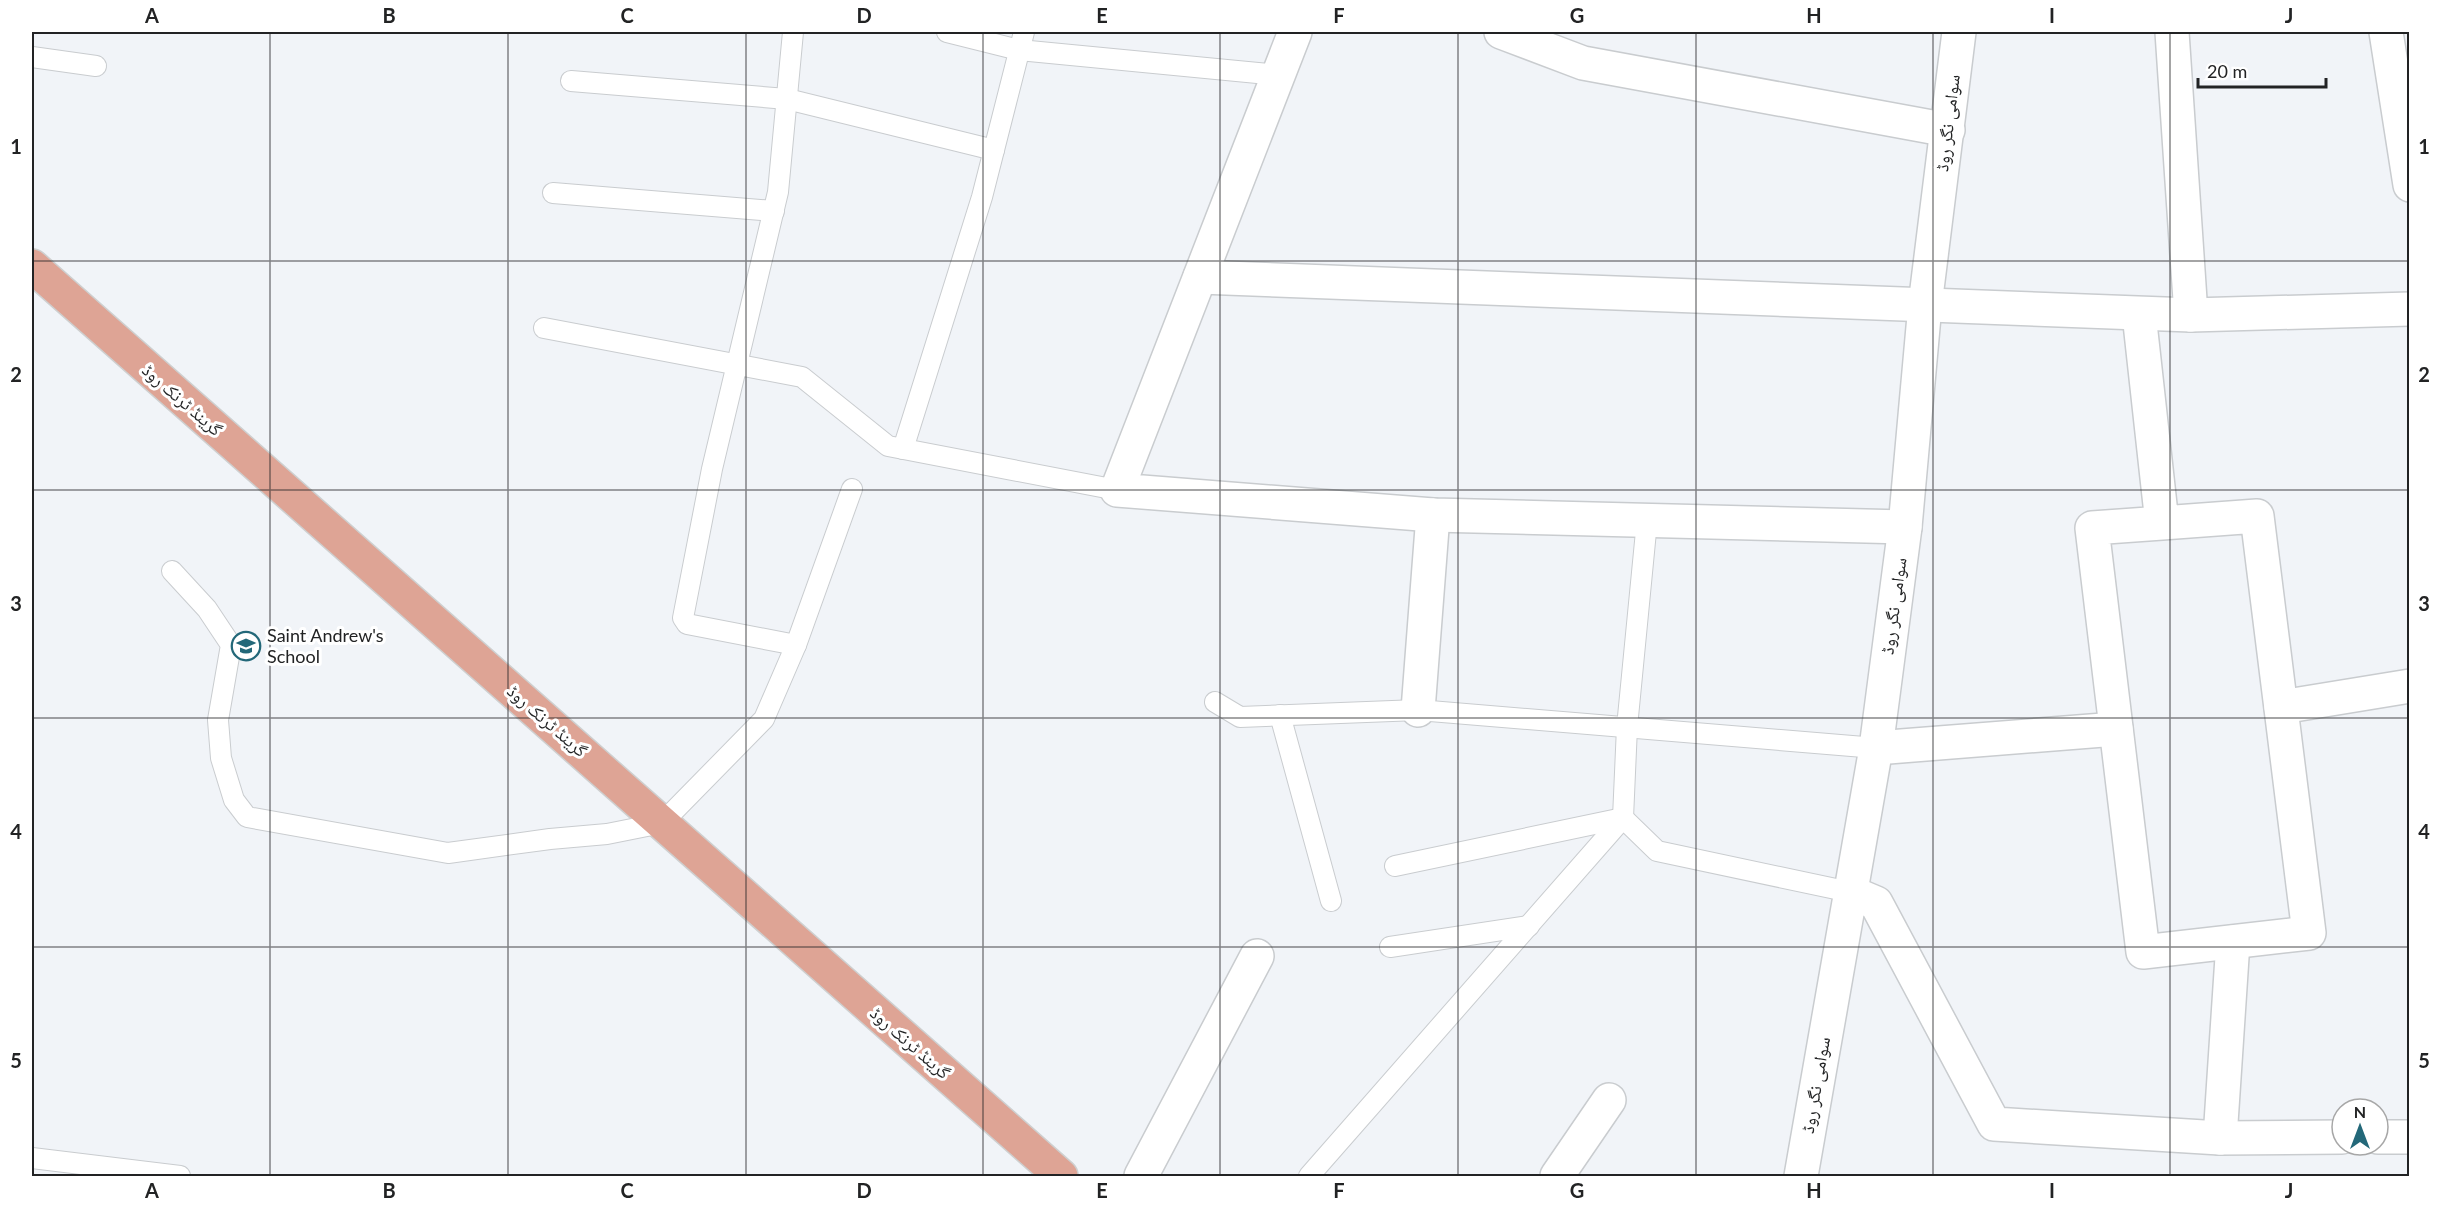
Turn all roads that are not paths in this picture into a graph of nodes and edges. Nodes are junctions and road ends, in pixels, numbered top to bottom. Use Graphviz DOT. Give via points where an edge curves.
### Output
graph roads {
  1 [pos="794,32"];
  2 [pos="947,32"];
  3 [pos="1295,32"];
  4 [pos="1501,32"];
  5 [pos="1959,32"];
  6 [pos="2172,32"];
  7 [pos="2386,32"];
  8 [pos="1021,41"];
  9 [pos="32,57"];
  10 [pos="96,66"];
  11 [pos="1278,75"];
  12 [pos="571,81"];
  13 [pos="787,99"];
  14 [pos="1948,130"];
  15 [pos="994,150"];
  16 [pos="2409,185"];
  17 [pos="553,193"];
  18 [pos="774,211"];
  19 [pos="32,266"];
  20 [pos="1200,277"];
  21 [pos="1924,305"];
  22 [pos="2409,309"];
  23 [pos="2139,314"];
  24 [pos="2191,315"];
  25 [pos="544,328"];
  26 [pos="736,365"];
  27 [pos="903,449"];
  28 [pos="852,489"];
  29 [pos="1117,490"];
  30 [pos="1433,515"];
  31 [pos="1647,521"];
  32 [pos="2162,523"];
  33 [pos="1905,527"];
  34 [pos="172,571"];
  35 [pos="796,645"];
  36 [pos="2409,686"];
  37 [pos="1215,702"];
  38 [pos="2281,707"];
  39 [pos="1418,710"];
  40 [pos="1280,715"];
  41 [pos="1627,727"];
  42 [pos="2116,729"];
  43 [pos="1876,748"];
  44 [pos="1623,818"];
  45 [pos="662,823"];
  46 [pos="1395,866"];
  47 [pos="1850,892"];
  48 [pos="1331,901"];
  49 [pos="1529,926"];
  50 [pos="2233,942"];
  51 [pos="1390,947"];
  52 [pos="1257,956"];
  53 [pos="1609,1100"];
  54 [pos="2330,1137"];
  55 [pos="2390,1137"];
  56 [pos="2409,1137"];
  57 [pos="2220,1138"];
  58 [pos="32,1158"];
  59 [pos="180,1176"];
  60 [pos="1061,1176"];
  61 [pos="1141,1176"];
  62 [pos="1309,1176"];
  63 [pos="1557,1176"];
  64 [pos="1801,1176"];
  1 -- 13 [label="lane"];
  2 -- 8 [label="lane"];
  3 -- 11 [label="street"];
  4 -- 14 [label="street" via="1583,63"];
  5 -- 14 [label="street, سوامی نگر روڈ"];
  6 -- 24 [label="street"];
  7 -- 16 [label="street"];
  8 -- 11 [label="lane"];
  8 -- 15 [label="lane"];
  9 -- 10 [label="lane"];
  11 -- 20 [label="street"];
  12 -- 13 [label="lane"];
  13 -- 15 [label="lane"];
  13 -- 18 [label="lane"];
  14 -- 21 [label="street, سوامی نگر روڈ"];
  15 -- 27 [label="lane"];
  17 -- 18 [label="lane"];
  18 -- 26 [label="lane"];
  19 -- 45 [label="main road, گرینڈ ٹرنک روڈ"];
  20 -- 21 [label="street"];
  20 -- 29 [label="street"];
  21 -- 23 [label="street"];
  21 -- 33 [label="street, سوامی نگر روڈ"];
  22 -- 24 [label="street"];
  23 -- 24 [label="street"];
  23 -- 32 [label="street"];
  25 -- 26 [label="lane"];
  26 -- 27 [label="lane" via="802,377 888,446"];
  26 -- 35 [label="lane" via="683,618 687,624"];
  27 -- 29 [label="lane"];
  28 -- 35 [label="lane"];
  29 -- 30 [label="street"];
  30 -- 31 [label="street"];
  30 -- 39 [label="street"];
  31 -- 33 [label="street"];
  31 -- 41 [label="lane"];
  32 -- 38 [label="street" via="2257,516"];
  32 -- 42 [label="street" via="2092,528"];
  33 -- 43 [label="street, سوامی نگر روڈ"];
  34 -- 45 [label="lane" via="207,609 231,645 218,720 221,758 234,800 247,817 448,853 607,834"];
  35 -- 45 [label="lane" via="764,719"];
  36 -- 38 [label="street"];
  37 -- 40 [label="lane" via="1240,717"];
  38 -- 50 [label="street" via="2309,933"];
  39 -- 40 [label="lane"];
  39 -- 41 [label="lane"];
  40 -- 48 [label="lane"];
  41 -- 43 [label="lane"];
  41 -- 44 [label="lane"];
  42 -- 43 [label="street"];
  42 -- 50 [label="street" via="2143,952"];
  43 -- 47 [label="street, سوامی نگر روڈ"];
  44 -- 46 [label="lane"];
  44 -- 47 [label="lane" via="1657,851"];
  44 -- 49 [label="lane"];
  45 -- 60 [label="main road, گرینڈ ٹرنک روڈ"];
  47 -- 57 [label="street" via="1876,903 1994,1124"];
  47 -- 64 [label="street, سوامی نگر روڈ"];
  49 -- 51 [label="lane"];
  49 -- 62 [label="lane"];
  50 -- 57 [label="street"];
  52 -- 61 [label="street"];
  53 -- 63 [label="street"];
  54 -- 57 [label="street"];
  55 -- 56 [label="street"];
  58 -- 59 [label="lane"];
}
